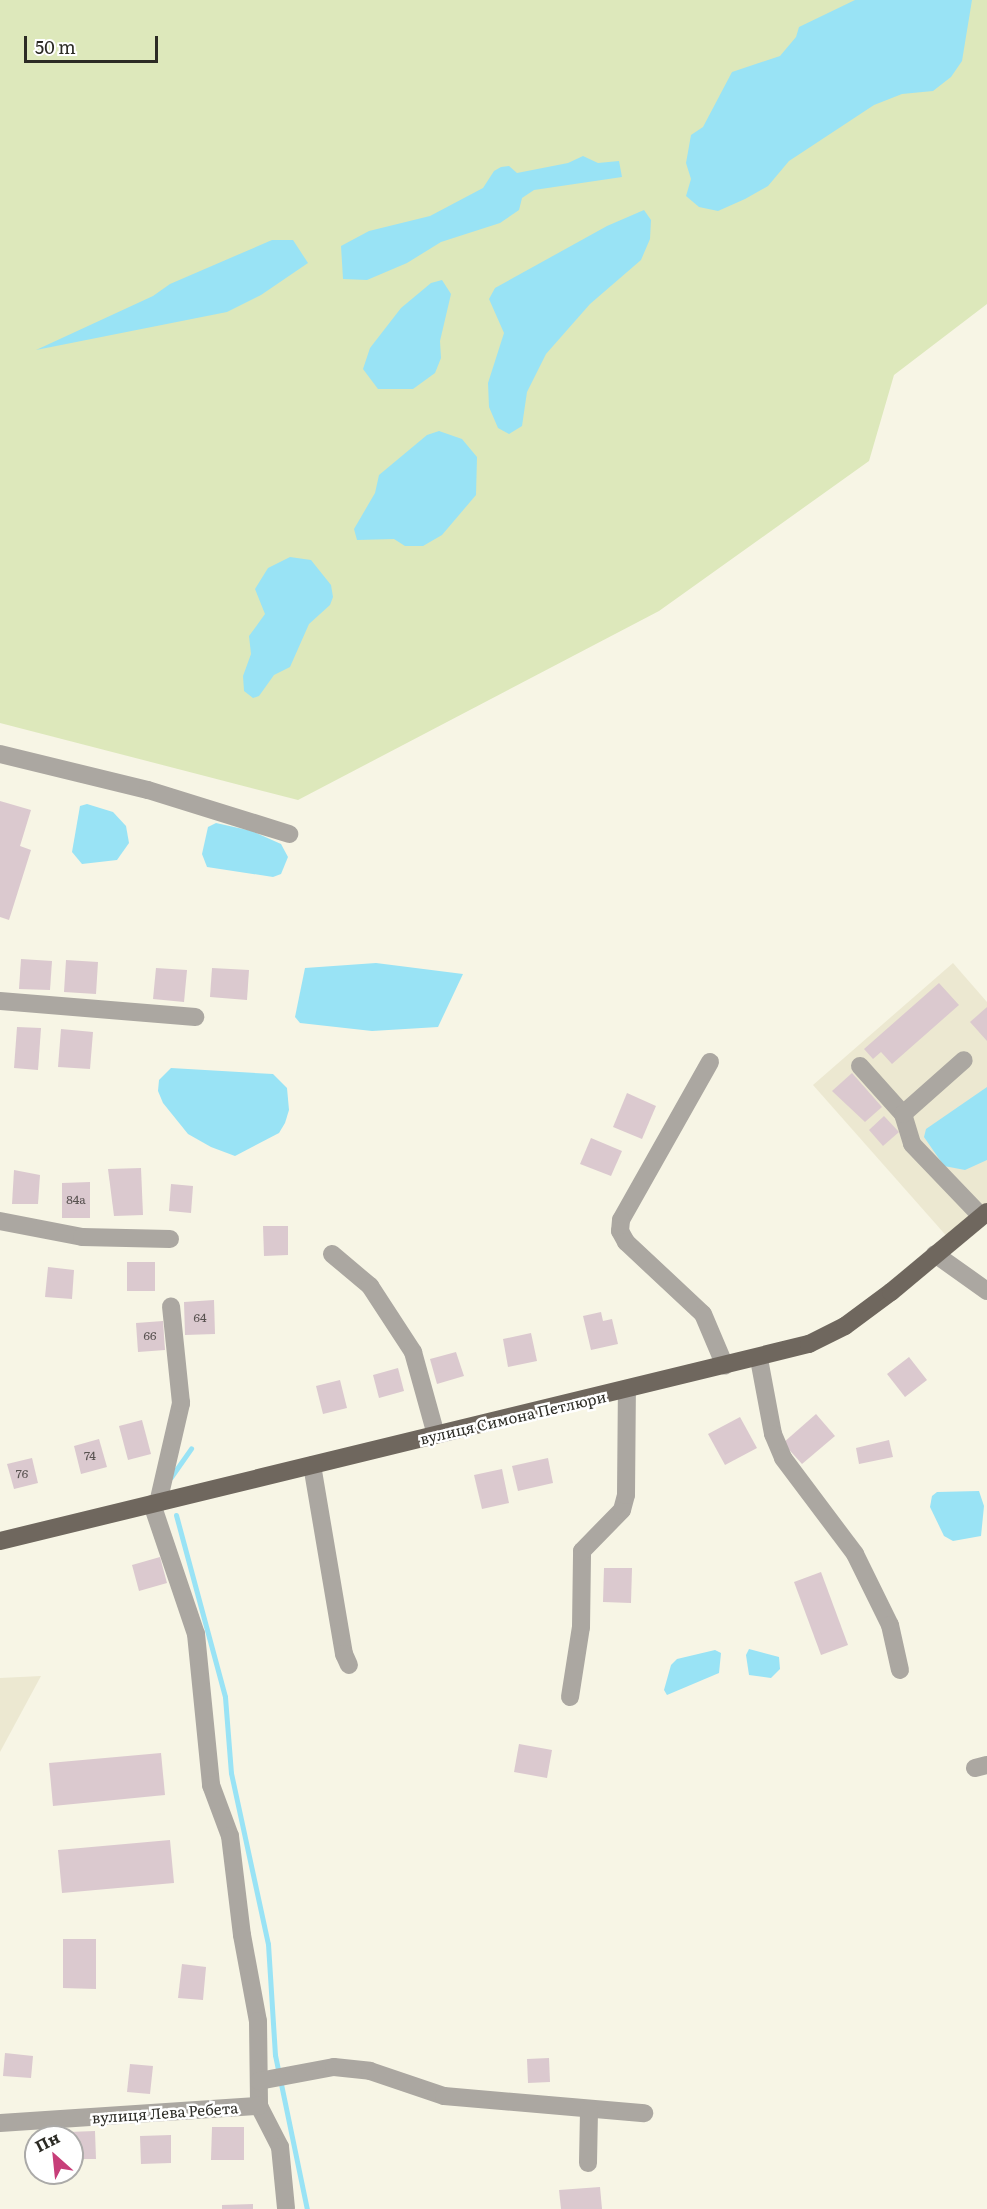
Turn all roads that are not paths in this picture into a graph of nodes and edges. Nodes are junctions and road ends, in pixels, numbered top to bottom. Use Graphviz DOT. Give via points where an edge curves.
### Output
graph roads {
  1 [pos="0,754"];
  2 [pos="289,834"];
  3 [pos="0,1001"];
  4 [pos="195,1017"];
  5 [pos="964,1060"];
  6 [pos="710,1062"];
  7 [pos="860,1066"];
  8 [pos="903,1114"];
  9 [pos="984,1214"];
  10 [pos="0,1221"];
  11 [pos="170,1239"];
  12 [pos="332,1254"];
  13 [pos="935,1254"];
  14 [pos="987,1291"];
  15 [pos="171,1307"];
  16 [pos="759,1359"];
  17 [pos="725,1366"];
  18 [pos="627,1390"];
  19 [pos="436,1435"];
  20 [pos="312,1465"];
  21 [pos="155,1504"];
  22 [pos="0,1541"];
  23 [pos="349,1665"];
  24 [pos="900,1670"];
  25 [pos="570,1697"];
  26 [pos="264,2080"];
  27 [pos="259,2106"];
  28 [pos="589,2109"];
  29 [pos="644,2113"];
  30 [pos="0,2123"];
  31 [pos="588,2163"];
  32 [pos="286,2208"];
  1 -- 2 [label="street" via="147,790"];
  3 -- 4 [label="street"];
  5 -- 8 [label="street"];
  6 -- 17 [label="street" via="621,1220 620,1231 703,1314"];
  7 -- 8 [label="street"];
  8 -- 9 [label="street" via="912,1144"];
  9 -- 13 [label="main road, вулиця Симона Петлюри"];
  10 -- 11 [label="street" via="82,1237"];
  12 -- 19 [label="street" via="370,1286 413,1352"];
  13 -- 14 [label="street"];
  13 -- 16 [label="main road, вулиця Симона Петлюри" via="845,1326 809,1344"];
  15 -- 21 [label="street" via="181,1403"];
  16 -- 17 [label="main road, вулиця Симона Петлюри"];
  16 -- 24 [label="street" via="772,1434 783,1458 855,1554 890,1625"];
  17 -- 18 [label="main road, вулиця Симона Петлюри"];
  18 -- 19 [label="main road, вулиця Симона Петлюри"];
  18 -- 25 [label="street" via="626,1495 622,1510 582,1551 581,1627"];
  19 -- 20 [label="main road, вулиця Симона Петлюри"];
  20 -- 21 [label="main road, вулиця Симона Петлюри"];
  20 -- 23 [label="street"];
  21 -- 22 [label="main road, вулиця Симона Петлюри"];
  21 -- 26 [label="street" via="196,1635 211,1785 230,1836"];
  26 -- 27 [label="street"];
  26 -- 28 [label="street" via="334,2067 370,2071 444,2096"];
  27 -- 30 [label="street, вулиця Лева Ребета"];
  27 -- 32 [label="street" via="280,2147"];
  28 -- 29 [label="street"];
  28 -- 31 [label="street"];
}
